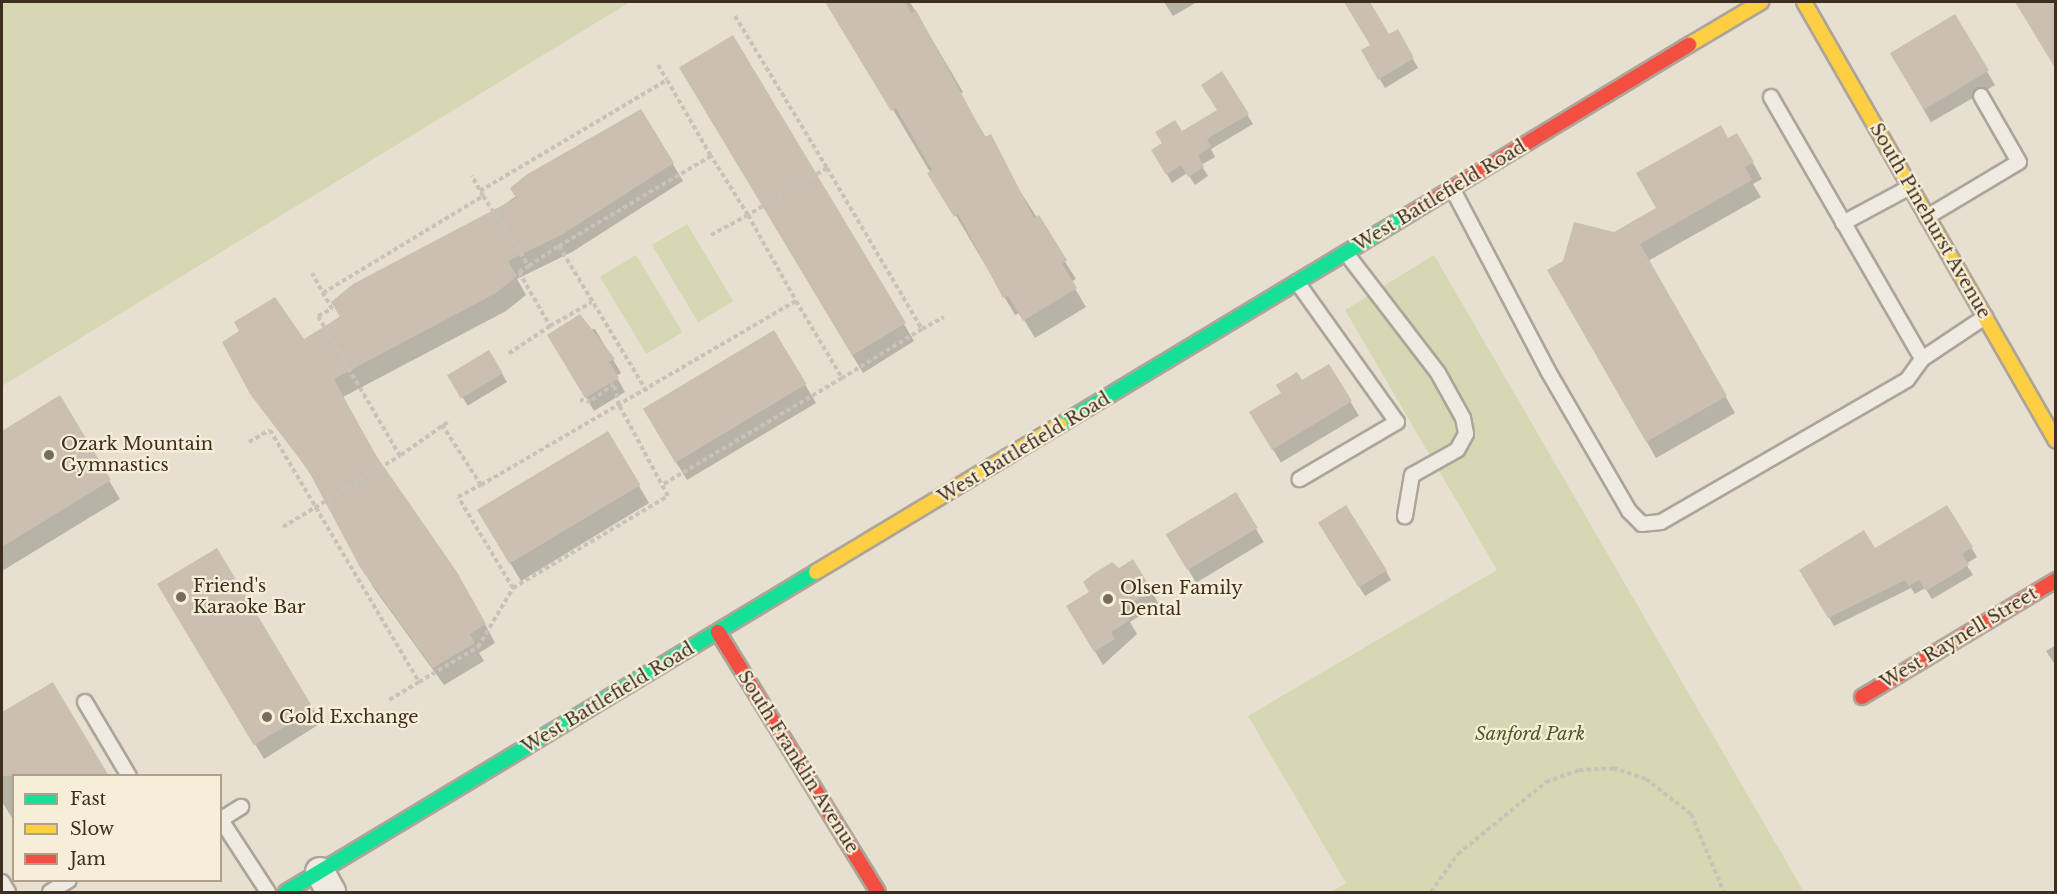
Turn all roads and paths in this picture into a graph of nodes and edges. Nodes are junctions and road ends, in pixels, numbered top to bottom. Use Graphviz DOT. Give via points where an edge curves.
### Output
graph roads {
  1 [pos="1761,2"];
  2 [pos="1804,2"];
  3 [pos="735,16"];
  4 [pos="658,65"];
  5 [pos="667,80"];
  6 [pos="1981,96"];
  7 [pos="1771,97"];
  8 [pos="711,156"];
  9 [pos="827,168"];
  10 [pos="472,177"];
  11 [pos="1910,187"];
  12 [pos="1452,189"];
  13 [pos="480,191"];
  14 [pos="483,196"];
  15 [pos="748,215"];
  16 [pos="1927,217"];
  17 [pos="1844,223"];
  18 [pos="711,235"];
  19 [pos="559,246"];
  20 [pos="1346,253"];
  21 [pos="529,266"];
  22 [pos="312,273"];
  23 [pos="1297,282"];
  24 [pos="323,293"];
  25 [pos="796,301"];
  26 [pos="592,302"];
  27 [pos="944,317"];
  28 [pos="1985,317"];
  29 [pos="550,326"];
  30 [pos="922,329"];
  31 [pos="508,354"];
  32 [pos="1922,359"];
  33 [pos="842,378"];
  34 [pos="647,392"];
  35 [pos="580,400"];
  36 [pos="619,405"];
  37 [pos="448,422"];
  38 [pos="442,425"];
  39 [pos="2055,441"];
  40 [pos="249,442"];
  41 [pos="400,456"];
  42 [pos="1300,479"];
  43 [pos="481,485"];
  44 [pos="662,485"];
  45 [pos="315,508"];
  46 [pos="1405,516"];
  47 [pos="283,527"];
  48 [pos="2055,580"];
  49 [pos="513,588"];
  50 [pos="718,632"];
  51 [pos="419,681"];
  52 [pos="1862,697"];
  53 [pos="387,701"];
  54 [pos="85,702"];
  55 [pos="128,774"];
  56 [pos="241,807"];
  57 [pos="222,819"];
  58 [pos="222,822"];
  59 [pos="2,882"];
  60 [pos="66,882"];
  61 [pos="325,882"];
  62 [pos="8,892"];
  63 [pos="50,892"];
  64 [pos="268,892"];
  65 [pos="286,892"];
  66 [pos="879,892"];
  67 [pos="1431,892"];
  68 [pos="1724,892"];
  1 -- 12 [label="main road, West Battlefield Road"];
  2 -- 11 [label="main road, South Pinehurst Avenue"];
  3 -- 9 [label="path"];
  4 -- 5 [label="path"];
  5 -- 8 [label="path"];
  5 -- 13 [label="path"];
  6 -- 16 [label="lane" via="2019,162"];
  7 -- 17 [label="lane"];
  8 -- 15 [label="path"];
  8 -- 19 [label="path"];
  9 -- 15 [label="path"];
  9 -- 30 [label="path"];
  10 -- 13 [label="path"];
  11 -- 16 [label="main road, South Pinehurst Avenue"];
  11 -- 17 [label="lane"];
  12 -- 20 [label="main road, West Battlefield Road"];
  12 -- 32 [label="lane" via="1548,371 1629,512 1642,524 1661,522 1907,380"];
  13 -- 14 [label="path"];
  14 -- 21 [label="path"];
  14 -- 24 [label="path"];
  15 -- 18 [label="path"];
  15 -- 25 [label="path"];
  16 -- 28 [label="main road, South Pinehurst Avenue"];
  17 -- 32 [label="lane"];
  19 -- 21 [label="path"];
  19 -- 26 [label="path"];
  20 -- 23 [label="main road, West Battlefield Road"];
  20 -- 46 [label="lane" via="1438,373 1463,418 1466,434 1457,450 1412,475"];
  21 -- 29 [label="path" via="519,272"];
  22 -- 24 [label="path"];
  23 -- 42 [label="lane" via="1397,422"];
  23 -- 50 [label="main road, West Battlefield Road"];
  24 -- 41 [label="path" via="332,309 318,316"];
  25 -- 33 [label="path"];
  25 -- 34 [label="path"];
  26 -- 29 [label="path"];
  26 -- 34 [label="path"];
  27 -- 30 [label="path"];
  28 -- 32 [label="lane"];
  28 -- 39 [label="main road, South Pinehurst Avenue"];
  29 -- 31 [label="path"];
  30 -- 33 [label="path"];
  33 -- 44 [label="path"];
  34 -- 36 [label="path"];
  35 -- 36 [label="path" via="591,401 614,384"];
  36 -- 43 [label="path"];
  36 -- 44 [label="path"];
  37 -- 38 [label="path"];
  38 -- 41 [label="path"];
  38 -- 43 [label="path"];
  40 -- 45 [label="path" via="270,430"];
  41 -- 45 [label="path"];
  43 -- 49 [label="path" via="459,497"];
  44 -- 49 [label="path" via="668,496"];
  45 -- 47 [label="path"];
  45 -- 51 [label="path"];
  48 -- 52 [label="main road, West Raynell Street"];
  49 -- 51 [label="path" via="478,647"];
  50 -- 61 [label="main road, West Battlefield Road"];
  50 -- 66 [label="main road, South Franklin Avenue"];
  51 -- 53 [label="path"];
  54 -- 55 [label="lane"];
  56 -- 57 [label="lane"];
  58 -- 64 [label="lane"];
  59 -- 62 [label="lane"];
  60 -- 63 [label="lane"];
  61 -- 65 [label="main road, West Battlefield Road"];
  67 -- 68 [label="path" via="1458,854 1546,782 1579,770 1613,768 1646,779 1691,814"];
}
